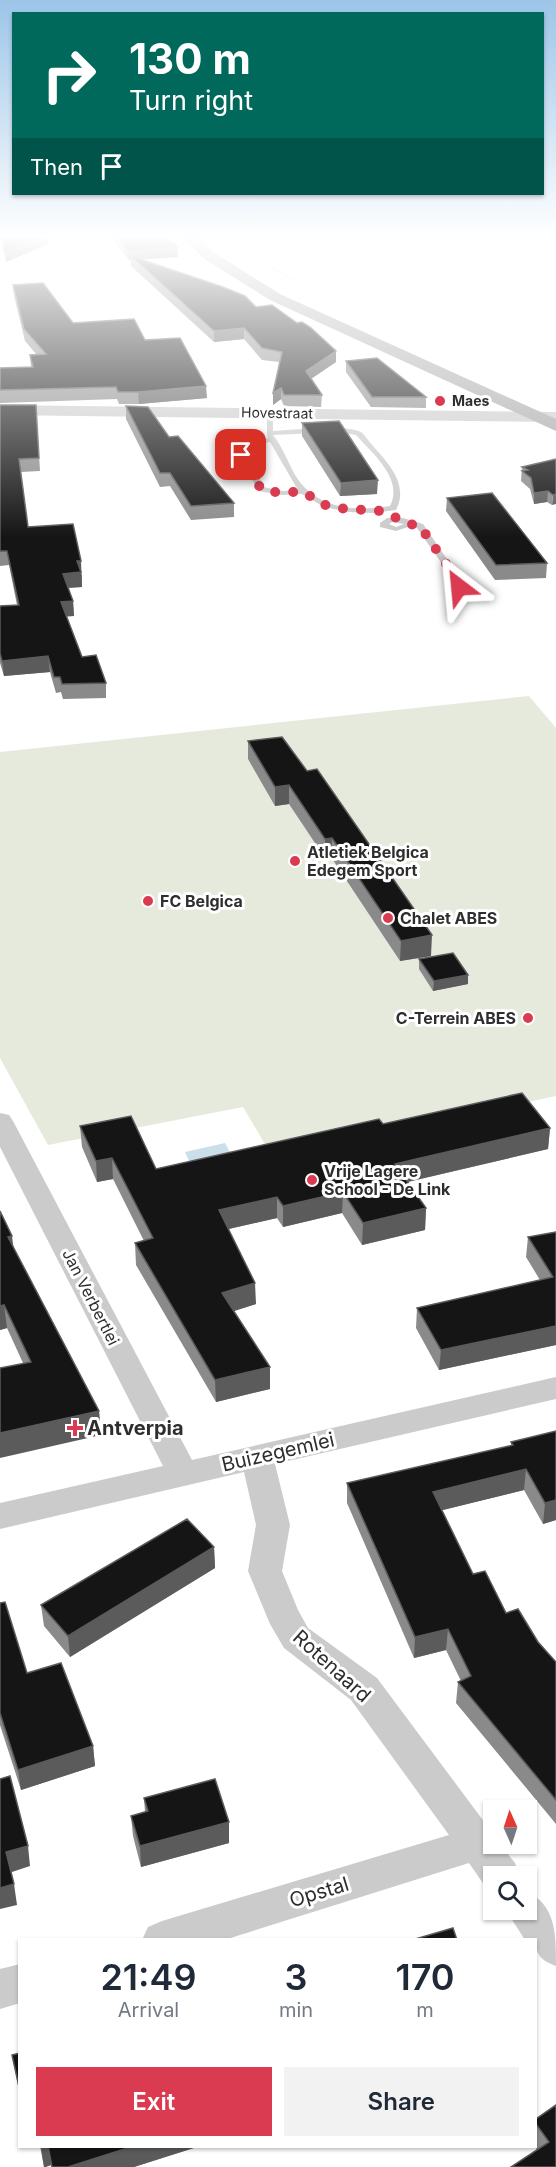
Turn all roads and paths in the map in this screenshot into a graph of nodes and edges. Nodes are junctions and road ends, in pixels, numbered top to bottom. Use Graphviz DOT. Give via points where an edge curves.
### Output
graph roads {
  1 [pos="358,335"];
  2 [pos="384,335"];
  3 [pos="0,411"];
  4 [pos="270,413"];
  5 [pos="535,417"];
  6 [pos="555,418"];
  7 [pos="271,436"];
  8 [pos="304,492"];
  9 [pos="381,511"];
  10 [pos="459,587"];
  11 [pos="0,1122"];
  12 [pos="556,1388"];
  13 [pos="257,1457"];
  14 [pos="183,1473"];
  15 [pos="0,1516"];
  16 [pos="476,1844"];
  17 [pos="493,1866"];
  18 [pos="535,1920"];
  19 [pos="169,1938"];
  20 [pos="554,1942"];
  21 [pos="18,1984"];
  22 [pos="0,1989"];
  1 -- 5 [label="main road"];
  2 -- 6 [label="main road"];
  3 -- 4 [label="street, Hovestraat"];
  4 -- 5 [label="street, Hovestraat"];
  4 -- 7 [label="lane"];
  5 -- 6 [label="main road"];
  7 -- 8 [label="lane"];
  7 -- 8 [label="lane" via="241,450 261,489"];
  7 -- 9 [label="lane" via="339,430 358,433 400,494 393,508"];
  8 -- 9 [label="lane" via="336,508"];
  9 -- 10 [label="lane" via="420,526"];
  11 -- 14 [label="street, Jan Verbertlei"];
  12 -- 13 [label="street, Buizegemlei"];
  13 -- 14 [label="street, Buizegemlei"];
  13 -- 16 [label="street, Rotenaard" via="273,1525 265,1570 282,1614 296,1638 364,1689"];
  14 -- 15 [label="street, Buizegemlei"];
  16 -- 17 [label="street, Rotenaard"];
  16 -- 19 [label="street, Opstal"];
  18 -- 20 [label="street"];
  21 -- 22 [label="street"];
}
